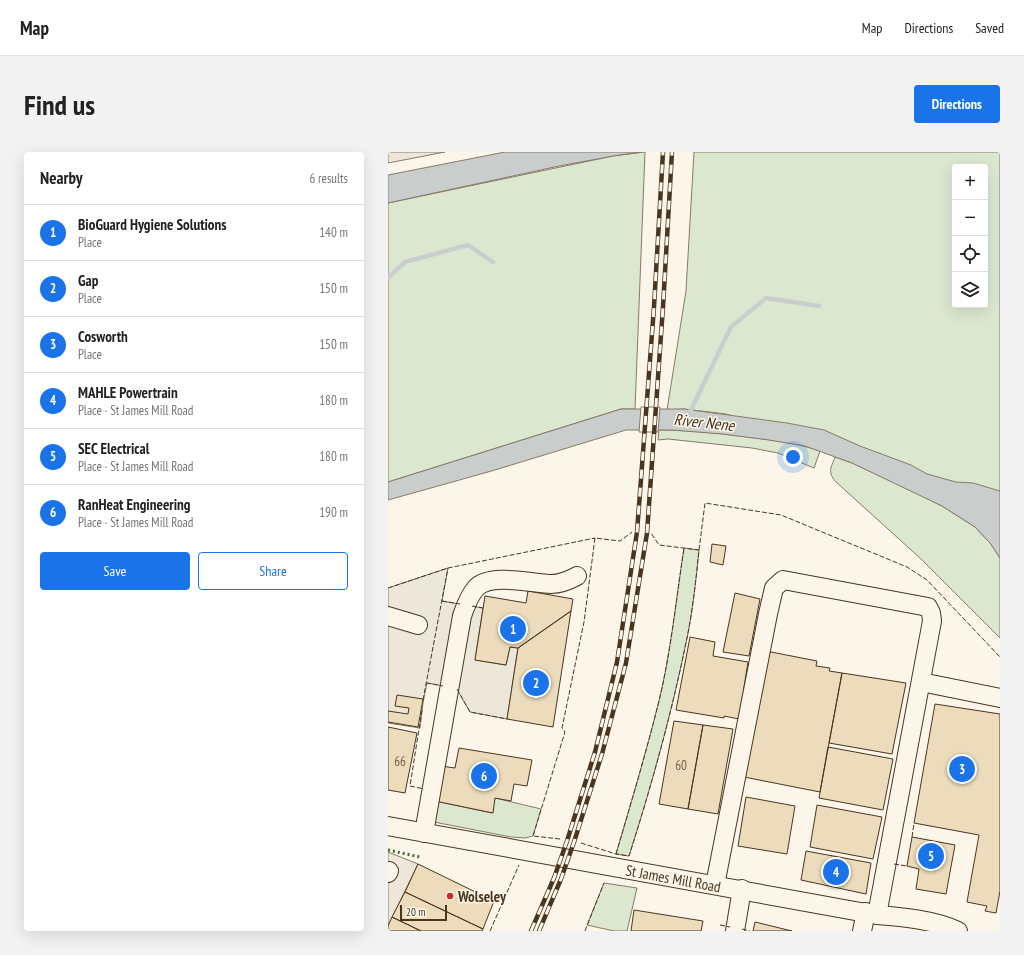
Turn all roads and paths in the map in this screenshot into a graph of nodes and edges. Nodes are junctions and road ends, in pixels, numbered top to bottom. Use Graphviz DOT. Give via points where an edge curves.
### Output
graph roads {
  1 [pos="577,576"];
  2 [pos="388,616"];
  3 [pos="418,624"];
  4 [pos="921,682"];
  5 [pos="1000,698"];
  6 [pos="388,826"];
  7 [pos="424,833"];
  8 [pos="715,885"];
  9 [pos="742,889"];
  10 [pos="871,913"];
  11 [pos="735,931"];
  12 [pos="862,931"];
  13 [pos="958,931"];
  1 -- 7 [label="street" via="566,582 552,584 502,579 486,582 476,588 462,616"];
  2 -- 3 [label="street"];
  4 -- 5 [label="street"];
  4 -- 8 [label="street" via="932,621 928,607 782,580 774,588 768,614"];
  4 -- 10 [label="street"];
  6 -- 7 [label="street, St James Mill Road"];
  7 -- 8 [label="street, St James Mill Road"];
  8 -- 9 [label="street, St James Mill Road"];
  9 -- 10 [label="street, St James Mill Road"];
  9 -- 11 [label="street"];
  10 -- 12 [label="street"];
  10 -- 13 [label="street, St James Mill Road" via="905,917"];
}
